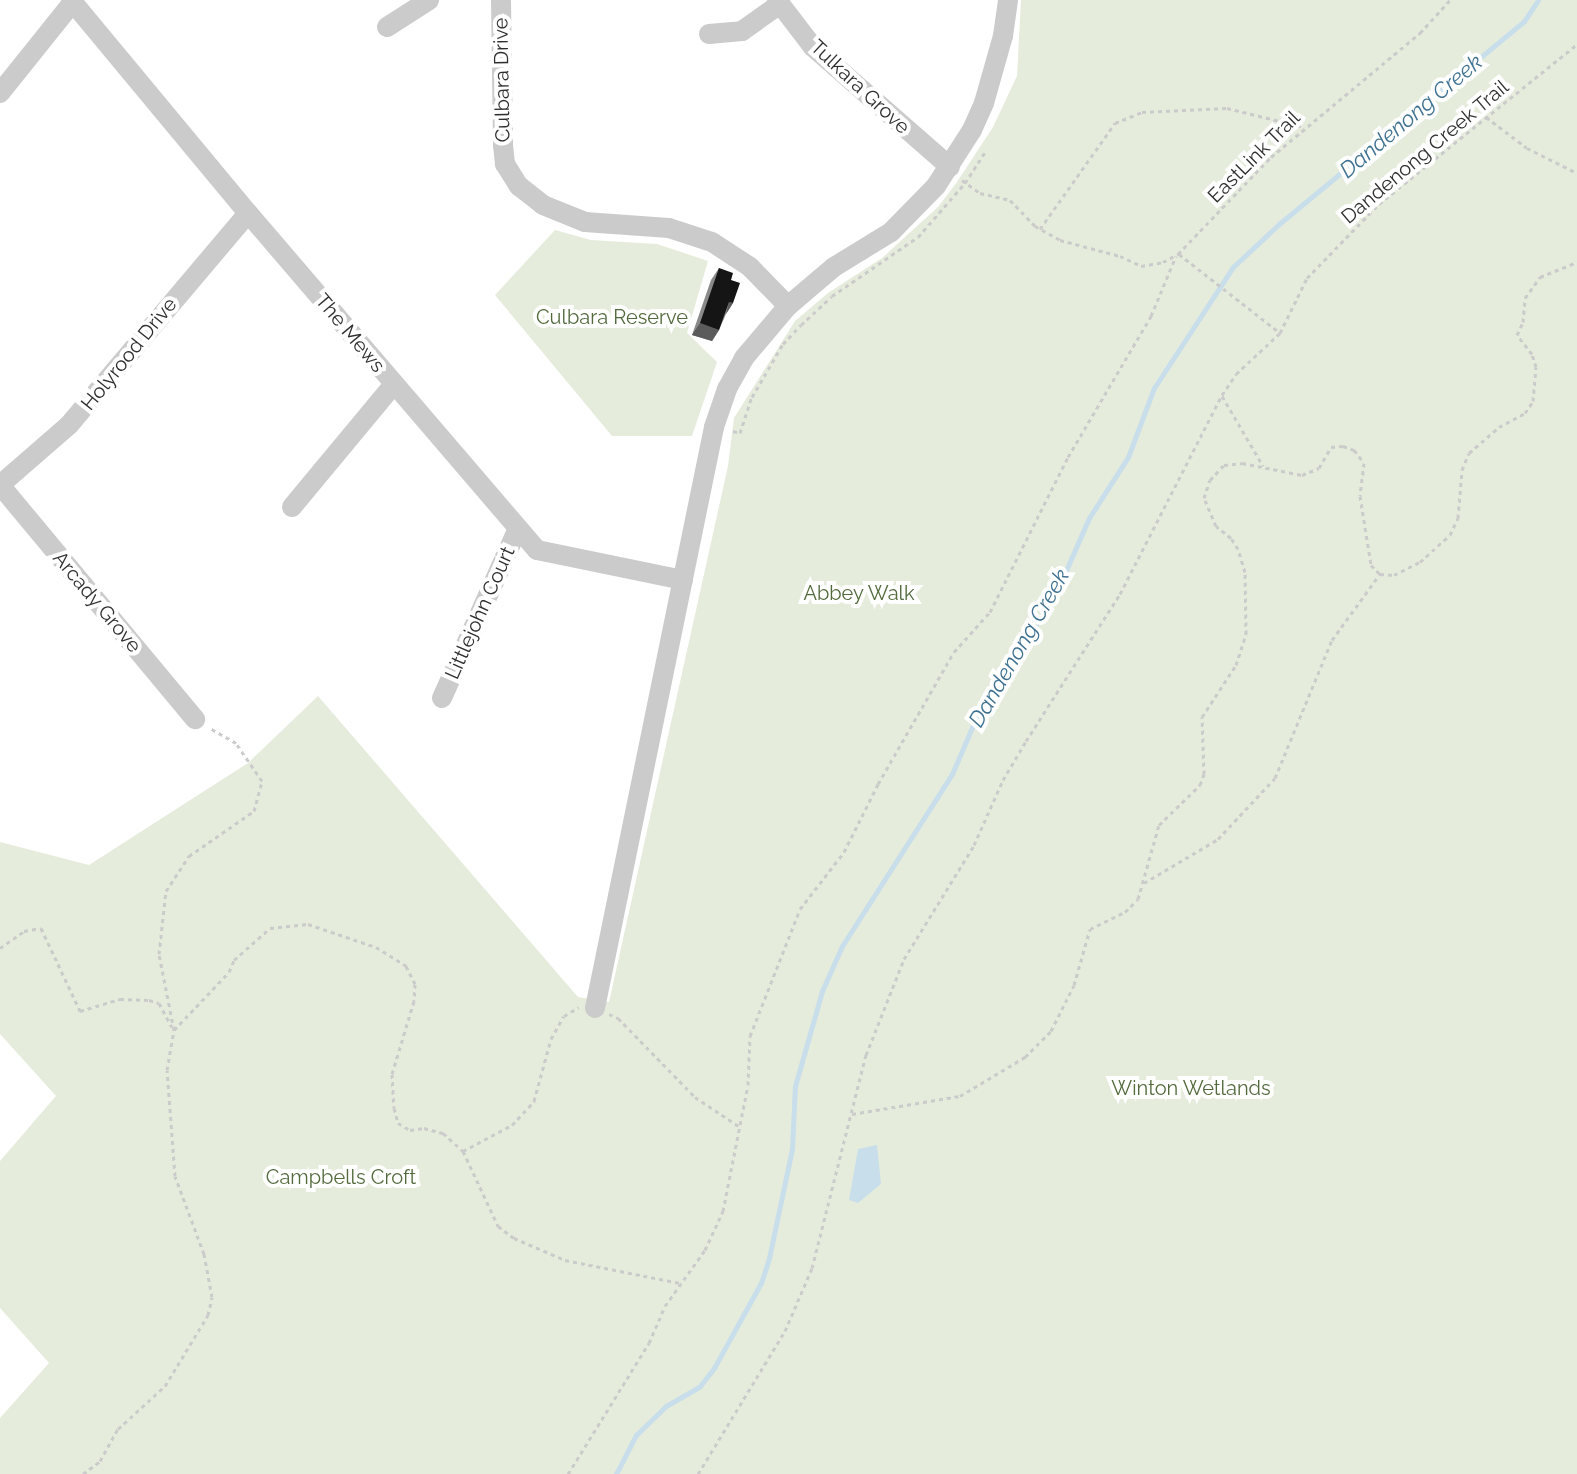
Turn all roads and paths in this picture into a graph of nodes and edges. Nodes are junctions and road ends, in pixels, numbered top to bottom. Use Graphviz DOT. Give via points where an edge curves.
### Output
graph roads {
  1 [pos="429,0"];
  2 [pos="501,0"];
  3 [pos="1008,0"];
  4 [pos="1450,0"];
  5 [pos="72,1"];
  6 [pos="778,2"];
  7 [pos="387,27"];
  8 [pos="709,34"];
  9 [pos="1577,44"];
  10 [pos="0,93"];
  11 [pos="1486,117"];
  12 [pos="1304,127"];
  13 [pos="987,149"];
  14 [pos="950,167"];
  15 [pos="1577,173"];
  16 [pos="965,183"];
  17 [pos="248,213"];
  18 [pos="1040,229"];
  19 [pos="1177,255"];
  20 [pos="1577,262"];
  21 [pos="788,306"];
  22 [pos="1280,333"];
  23 [pos="394,384"];
  24 [pos="1222,395"];
  25 [pos="714,427"];
  26 [pos="1263,466"];
  27 [pos="0,485"];
  28 [pos="292,507"];
  29 [pos="518,528"];
  30 [pos="1380,574"];
  31 [pos="683,580"];
  32 [pos="442,698"];
  33 [pos="195,719"];
  34 [pos="1144,884"];
  35 [pos="0,948"];
  36 [pos="595,1008"];
  37 [pos="174,1030"];
  38 [pos="852,1114"];
  39 [pos="740,1127"];
  40 [pos="463,1151"];
  41 [pos="680,1283"];
  42 [pos="83,1474"];
  43 [pos="568,1474"];
  44 [pos="698,1474"];
  1 -- 7 [label="street"];
  2 -- 21 [label="street, Culbara Drive" via="503,145 505,164 519,186 543,205 585,222 669,228 712,242 750,267"];
  3 -- 14 [label="street" via="994,73 972,130"];
  4 -- 12 [label="path, EastLink Trail" via="1420,33"];
  5 -- 10 [label="street"];
  5 -- 17 [label="street, The Mews"];
  6 -- 8 [label="street" via="742,31"];
  6 -- 14 [label="street, Tulkara Grove" via="813,47"];
  9 -- 11 [label="path, Dandenong Creek Trail"];
  11 -- 15 [label="path" via="1527,148"];
  11 -- 22 [label="path, Dandenong Creek Trail" via="1379,204 1307,278"];
  12 -- 18 [label="path" via="1227,108 1142,112 1115,123"];
  12 -- 19 [label="path, EastLink Trail"];
  13 -- 16 [label="path"];
  14 -- 16 [label="path"];
  14 -- 21 [label="street" via="891,232 834,267"];
  16 -- 18 [label="path" via="987,196 1010,200"];
  16 -- 25 [label="path" via="918,237 832,296 792,334 752,397 740,433"];
  17 -- 23 [label="street, The Mews"];
  17 -- 27 [label="street, Holyrood Drive" via="69,425"];
  18 -- 19 [label="path" via="1141,266"];
  19 -- 22 [label="path"];
  19 -- 39 [label="path" via="1151,316 1068,457 990,612 954,652 844,852 800,909 750,1036"];
  20 -- 30 [label="path" via="1540,277 1525,298 1517,335 1536,367 1533,401 1525,413 1469,453 1450,535 1420,562 1394,575"];
  21 -- 25 [label="street" via="744,358"];
  22 -- 24 [label="path" via="1236,374"];
  23 -- 28 [label="street"];
  23 -- 29 [label="street, The Mews"];
  24 -- 26 [label="path"];
  24 -- 38 [label="path" via="1120,594 1026,741 974,845 904,959 866,1055"];
  25 -- 31 [label="street"];
  26 -- 30 [label="path" via="1302,475 1319,468 1331,447 1354,450 1364,463 1362,509 1371,565"];
  26 -- 34 [label="path" via="1224,465 1205,488 1216,526 1231,538 1241,559 1246,634 1236,665 1202,717 1200,785 1159,825"];
  27 -- 33 [label="street, Arcady Grove"];
  29 -- 31 [label="street, The Mews" via="537,550"];
  29 -- 32 [label="street, Littlejohn Court"];
  30 -- 34 [label="path" via="1332,640 1275,778 1218,839"];
  31 -- 36 [label="street"];
  33 -- 37 [label="path" via="236,743 262,781 254,811 189,856 166,891 159,954"];
  34 -- 38 [label="path" via="1125,912 1090,929 1074,985 1051,1031 1025,1057 960,1096"];
  35 -- 37 [label="path" via="24,931 41,928 80,1011 120,999 149,1000 159,1003"];
  36 -- 39 [label="path" via="618,1018 695,1097"];
  36 -- 40 [label="path" via="580,1006 564,1016 543,1061 534,1101 512,1125"];
  37 -- 40 [label="path" via="229,972 234,960 270,928 316,924 376,947 406,966 415,984 411,1017 392,1074 398,1123 410,1130 443,1133"];
  37 -- 42 [label="path" via="167,1070 175,1176 204,1254 212,1297 208,1315 165,1386 126,1421 100,1461"];
  38 -- 44 [label="path" via="812,1268 785,1331"];
  39 -- 41 [label="path" via="723,1211 705,1250"];
  40 -- 41 [label="path" via="498,1226 514,1238 565,1260"];
  41 -- 43 [label="path"];
}
